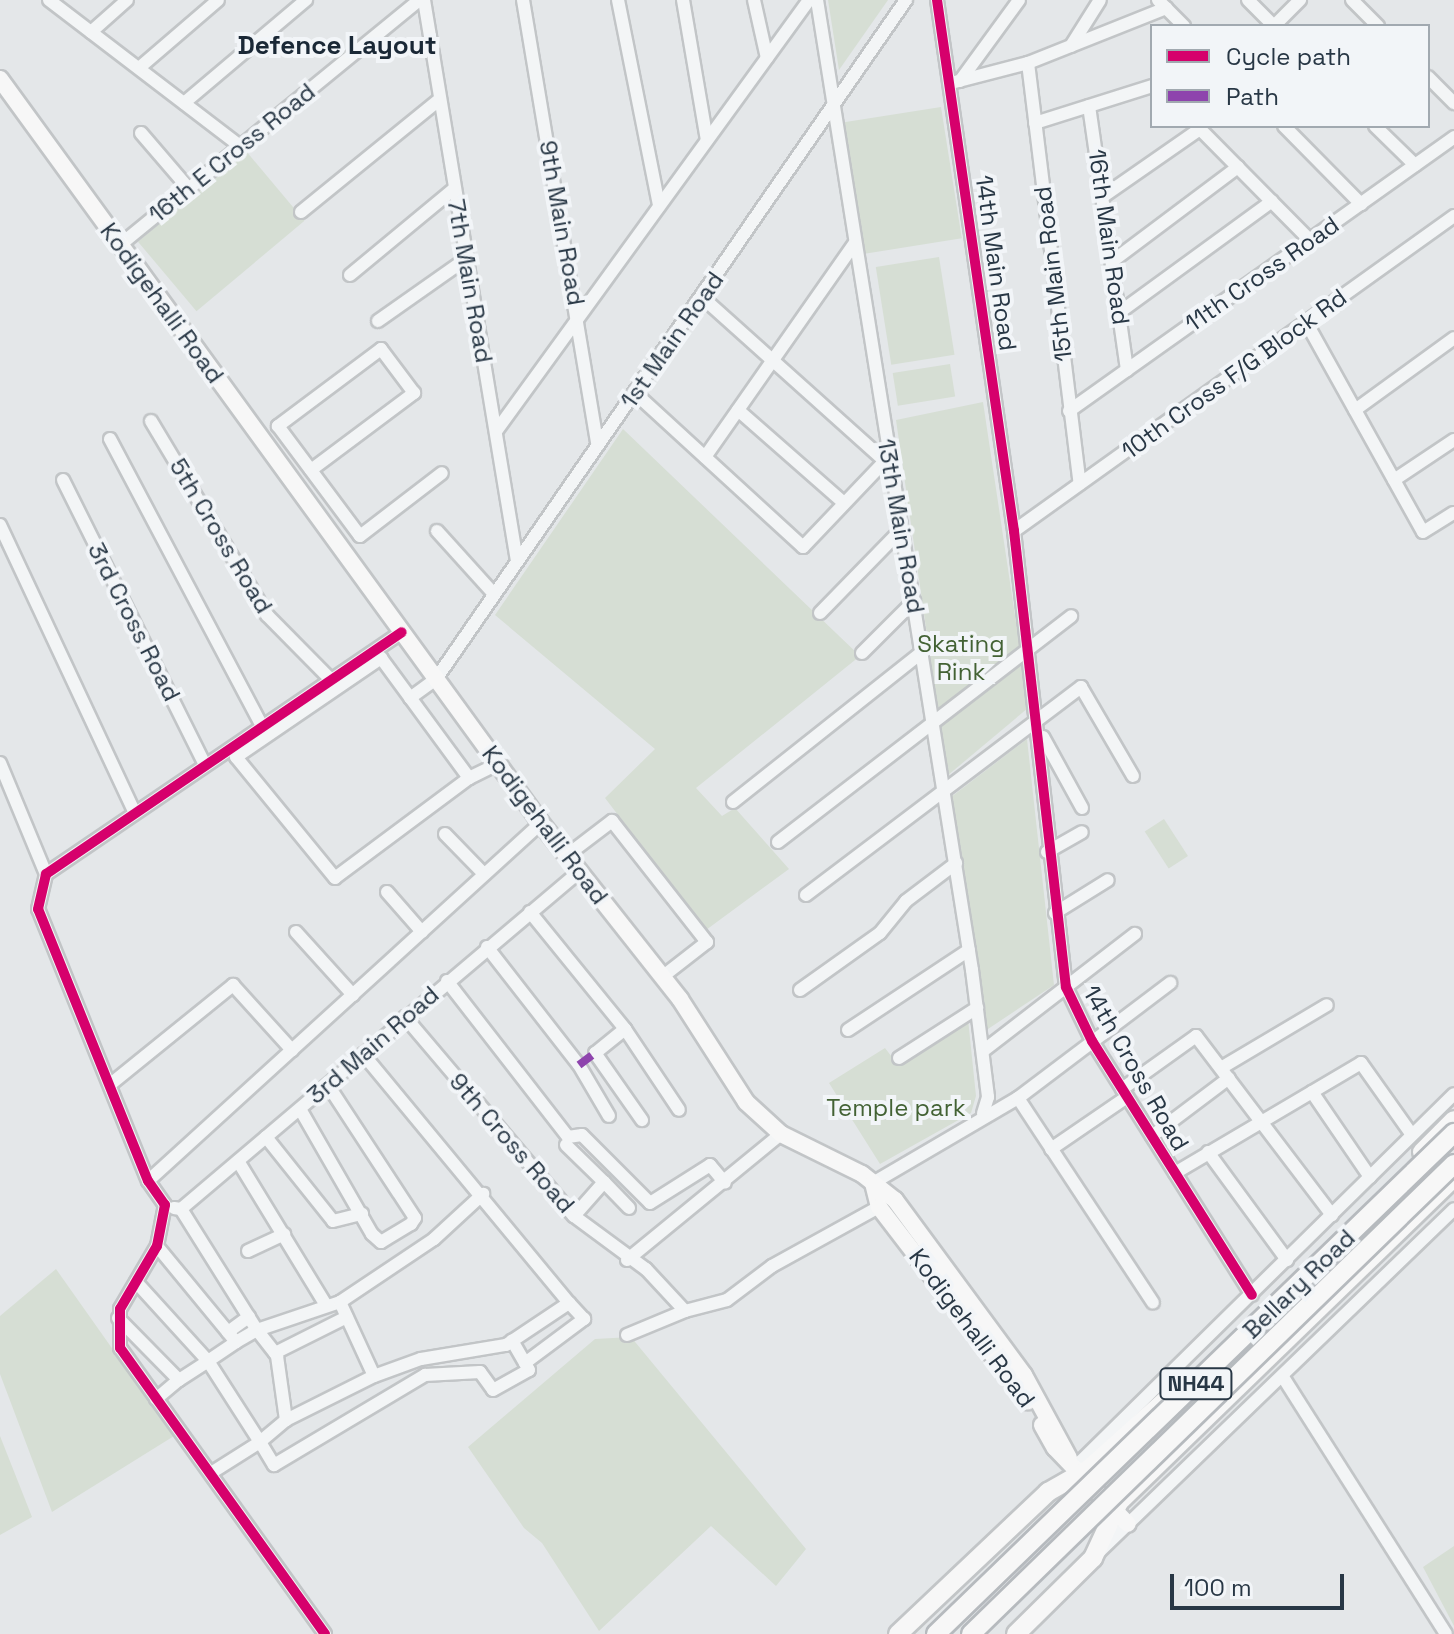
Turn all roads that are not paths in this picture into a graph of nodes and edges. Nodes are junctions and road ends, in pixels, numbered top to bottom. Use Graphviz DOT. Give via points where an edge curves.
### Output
graph roads {
  1 [pos="49,0"];
  2 [pos="127,0"];
  3 [pos="218,0"];
  4 [pos="306,0"];
  5 [pos="421,0"];
  6 [pos="523,0"];
  7 [pos="618,0"];
  8 [pos="683,0"];
  9 [pos="754,0"];
  10 [pos="809,0"];
  11 [pos="817,0"];
  12 [pos="906,0"];
  13 [pos="937,0"];
  14 [pos="1019,0"];
  15 [pos="1100,0"];
  16 [pos="1248,0"];
  17 [pos="1300,0"];
  18 [pos="1355,1"];
  19 [pos="1162,4"];
  20 [pos="1182,24"];
  21 [pos="1272,24"];
  22 [pos="1276,24"];
  23 [pos="1376,24"];
  24 [pos="91,32"];
  25 [pos="1071,46"];
  26 [pos="767,58"];
  27 [pos="1028,63"];
  28 [pos="139,68"];
  29 [pos="0,79"];
  30 [pos="1430,79"];
  31 [pos="955,82"];
  32 [pos="1150,87"];
  33 [pos="439,100"];
  34 [pos="184,103"];
  35 [pos="1454,103"];
  36 [pos="1089,106"];
  37 [pos="832,110"];
  38 [pos="1035,123"];
  39 [pos="1198,128"];
  40 [pos="1286,128"];
  41 [pos="1377,128"];
  42 [pos="141,133"];
  43 [pos="1454,137"];
  44 [pos="707,140"];
  45 [pos="240,146"];
  46 [pos="1415,165"];
  47 [pos="1238,167"];
  48 [pos="189,189"];
  49 [pos="454,189"];
  50 [pos="1105,195"];
  51 [pos="1272,201"];
  52 [pos="1361,204"];
  53 [pos="659,206"];
  54 [pos="301,212"];
  55 [pos="1454,216"];
  56 [pos="1310,240"];
  57 [pos="854,244"];
  58 [pos="120,245"];
  59 [pos="466,259"];
  60 [pos="1114,260"];
  61 [pos="350,275"];
  62 [pos="702,297"];
  63 [pos="1120,312"];
  64 [pos="578,317"];
  65 [pos="378,321"];
  66 [pos="1306,322"];
  67 [pos="1454,338"];
  68 [pos="772,361"];
  69 [pos="1127,370"];
  70 [pos="635,393"];
  71 [pos="738,410"];
  72 [pos="1355,410"];
  73 [pos="1069,411"];
  74 [pos="151,421"];
  75 [pos="497,430"];
  76 [pos="110,439"];
  77 [pos="1454,440"];
  78 [pos="598,446"];
  79 [pos="705,457"];
  80 [pos="887,459"];
  81 [pos="311,470"];
  82 [pos="442,473"];
  83 [pos="63,480"];
  84 [pos="1394,480"];
  85 [pos="1080,484"];
  86 [pos="323,486"];
  87 [pos="305,499"];
  88 [pos="844,503"];
  89 [pos="1454,513"];
  90 [pos="0,525"];
  91 [pos="902,529"];
  92 [pos="437,531"];
  93 [pos="1014,531"];
  94 [pos="517,561"];
  95 [pos="494,594"];
  96 [pos="914,601"];
  97 [pos="820,613"];
  98 [pos="1071,616"];
  99 [pos="402,632"];
  100 [pos="1029,649"];
  101 [pos="922,652"];
  102 [pos="862,653"];
  103 [pos="436,679"];
  104 [pos="331,680"];
  105 [pos="410,698"];
  106 [pos="1038,714"];
  107 [pos="933,723"];
  108 [pos="262,726"];
  109 [pos="1040,732"];
  110 [pos="0,763"];
  111 [pos="498,764"];
  112 [pos="205,765"];
  113 [pos="1133,776"];
  114 [pos="469,778"];
  115 [pos="945,794"];
  116 [pos="733,802"];
  117 [pos="1082,808"];
  118 [pos="135,813"];
  119 [pos="541,823"];
  120 [pos="1082,832"];
  121 [pos="445,834"];
  122 [pos="778,842"];
  123 [pos="1047,852"];
  124 [pos="566,856"];
  125 [pos="956,863"];
  126 [pos="579,872"];
  127 [pos="46,874"];
  128 [pos="484,874"];
  129 [pos="1108,880"];
  130 [pos="387,892"];
  131 [pos="806,895"];
  132 [pos="530,912"];
  133 [pos="1055,913"];
  134 [pos="296,932"];
  135 [pos="422,932"];
  136 [pos="1135,934"];
  137 [pos="487,947"];
  138 [pos="969,950"];
  139 [pos="662,977"];
  140 [pos="447,981"];
  141 [pos="1170,983"];
  142 [pos="1066,987"];
  143 [pos="800,990"];
  144 [pos="353,995"];
  145 [pos="1327,1005"];
  146 [pos="977,1008"];
  147 [pos="405,1017"];
  148 [pos="625,1029"];
  149 [pos="848,1030"];
  150 [pos="1092,1041"];
  151 [pos="292,1050"];
  152 [pos="983,1051"];
  153 [pos="595,1053"];
  154 [pos="363,1054"];
  155 [pos="899,1058"];
  156 [pos="579,1065"];
  157 [pos="1225,1073"];
  158 [pos="112,1083"];
  159 [pos="328,1085"];
  160 [pos="1312,1092"];
  161 [pos="1125,1093"];
  162 [pos="1454,1094"];
  163 [pos="1018,1098"];
  164 [pos="300,1109"];
  165 [pos="679,1110"];
  166 [pos="983,1113"];
  167 [pos="609,1116"];
  168 [pos="642,1120"];
  169 [pos="1454,1120"];
  170 [pos="1261,1121"];
  171 [pos="1454,1133"];
  172 [pos="781,1134"];
  173 [pos="1412,1135"];
  174 [pos="1152,1136"];
  175 [pos="266,1137"];
  176 [pos="566,1145"];
  177 [pos="1051,1149"];
  178 [pos="1208,1152"];
  179 [pos="238,1161"];
  180 [pos="1454,1164"];
  181 [pos="1175,1173"];
  182 [pos="1370,1177"];
  183 [pos="1454,1177"];
  184 [pos="148,1181"];
  185 [pos="604,1182"];
  186 [pos="725,1183"];
  187 [pos="873,1183"];
  188 [pos="483,1194"];
  189 [pos="165,1205"];
  190 [pos="879,1207"];
  191 [pos="629,1208"];
  192 [pos="181,1209"];
  193 [pos="1454,1209"];
  194 [pos="362,1214"];
  195 [pos="1332,1215"];
  196 [pos="574,1216"];
  197 [pos="284,1234"];
  198 [pos="157,1246"];
  199 [pos="248,1251"];
  200 [pos="627,1260"];
  201 [pos="1287,1260"];
  202 [pos="136,1282"];
  203 [pos="1252,1295"];
  204 [pos="340,1302"];
  205 [pos="569,1303"];
  206 [pos="1153,1303"];
  207 [pos="326,1305"];
  208 [pos="685,1311"];
  209 [pos="249,1317"];
  210 [pos="347,1317"];
  211 [pos="118,1318"];
  212 [pos="257,1330"];
  213 [pos="627,1335"];
  214 [pos="232,1337"];
  215 [pos="512,1341"];
  216 [pos="275,1353"];
  217 [pos="208,1361"];
  218 [pos="525,1363"];
  219 [pos="374,1376"];
  220 [pos="1283,1377"];
  221 [pos="179,1380"];
  222 [pos="156,1399"];
  223 [pos="286,1420"];
  224 [pos="260,1442"];
  225 [pos="1074,1465"];
  226 [pos="211,1473"];
  227 [pos="1114,1509"];
  228 [pos="1128,1524"];
  229 [pos="1093,1558"];
  230 [pos="899,1633"];
  231 [pos="325,1634"];
  232 [pos="934,1634"];
  233 [pos="971,1634"];
  234 [pos="1016,1634"];
  235 [pos="1446,1634"];
  1 -- 24 [label="street"];
  2 -- 24 [label="street"];
  3 -- 28 [label="street"];
  4 -- 34 [label="street"];
  5 -- 33 [label="street, 7th Main Road"];
  5 -- 45 [label="street, 16th E Cross Road"];
  6 -- 64 [label="street, 9th Main Road"];
  7 -- 53 [label="street"];
  8 -- 44 [label="street"];
  9 -- 26 [label="street"];
  10 -- 26 [label="street"];
  11 -- 37 [label="street, 13th Main Road"];
  12 -- 37 [label="street, 1st Main Road"];
  13 -- 31 [label="street, 14th Main Road"];
  14 -- 31 [label="street"];
  15 -- 25 [label="street"];
  16 -- 21 [label="street"];
  17 -- 22 [label="street"];
  18 -- 23 [label="street"];
  19 -- 20 [label="street"];
  19 -- 25 [label="street"];
  24 -- 28 [label="street"];
  25 -- 27 [label="street"];
  26 -- 44 [label="street"];
  27 -- 31 [label="street"];
  27 -- 38 [label="street, 15th Main Road"];
  28 -- 34 [label="street"];
  29 -- 58 [label="main road, Kodigehalli Road"];
  30 -- 35 [label="street"];
  31 -- 93 [label="street, 14th Main Road"];
  32 -- 36 [label="street"];
  33 -- 49 [label="street, 7th Main Road"];
  33 -- 54 [label="street"];
  34 -- 45 [label="street"];
  36 -- 38 [label="street"];
  36 -- 50 [label="street, 16th Main Road"];
  37 -- 57 [label="street, 13th Main Road"];
  37 -- 62 [label="street, 1st Main Road"];
  38 -- 73 [label="street, 15th Main Road"];
  39 -- 47 [label="street"];
  39 -- 50 [label="street"];
  40 -- 52 [label="street"];
  41 -- 46 [label="street"];
  42 -- 48 [label="street"];
  43 -- 46 [label="street, 11th Cross Road"];
  44 -- 53 [label="street"];
  45 -- 48 [label="street, 16th E Cross Road"];
  46 -- 52 [label="street, 11th Cross Road"];
  47 -- 51 [label="street"];
  47 -- 60 [label="street"];
  48 -- 58 [label="street, 16th E Cross Road"];
  49 -- 59 [label="street, 7th Main Road"];
  49 -- 61 [label="street"];
  50 -- 60 [label="street, 16th Main Road"];
  51 -- 56 [label="street"];
  51 -- 63 [label="street"];
  52 -- 56 [label="street, 11th Cross Road"];
  53 -- 64 [label="street"];
  55 -- 66 [label="street, 10th Cross F/G Block Rd"];
  56 -- 69 [label="street, 11th Cross Road"];
  57 -- 68 [label="street"];
  57 -- 80 [label="street, 13th Main Road"];
  58 -- 87 [label="main road, Kodigehalli Road"];
  59 -- 65 [label="street"];
  59 -- 75 [label="street, 7th Main Road"];
  60 -- 63 [label="street, 16th Main Road"];
  62 -- 68 [label="street"];
  62 -- 70 [label="street, 1st Main Road"];
  63 -- 69 [label="street, 16th Main Road"];
  64 -- 75 [label="street"];
  64 -- 78 [label="street, 9th Main Road"];
  66 -- 72 [label="street"];
  66 -- 85 [label="street, 10th Cross F/G Block Rd"];
  67 -- 72 [label="street"];
  68 -- 71 [label="street"];
  68 -- 80 [label="street"];
  69 -- 73 [label="street, 11th Cross Road"];
  70 -- 78 [label="street, 1st Main Road"];
  70 -- 79 [label="street"];
  71 -- 79 [label="street"];
  71 -- 88 [label="street"];
  72 -- 84 [label="street"];
  73 -- 85 [label="street, 15th Main Road"];
  74 -- 104 [label="street, 5th Cross Road" via="267,615"];
  75 -- 94 [label="street, 7th Main Road"];
  76 -- 108 [label="street"];
  77 -- 84 [label="street"];
  78 -- 94 [label="street, 1st Main Road"];
  79 -- 88 [label="street" via="803,547"];
  80 -- 88 [label="street"];
  80 -- 91 [label="street, 13th Main Road"];
  81 -- 81 [label="street" via="278,426 381,349 414,393"];
  81 -- 86 [label="street"];
  82 -- 86 [label="street" via="360,536"];
  83 -- 112 [label="street, 3rd Cross Road"];
  84 -- 89 [label="street" via="1423,532"];
  85 -- 93 [label="street, 10th Cross F/G Block Rd"];
  86 -- 87 [label="street"];
  87 -- 99 [label="main road, Kodigehalli Road"];
  90 -- 118 [label="street"];
  91 -- 96 [label="street, 13th Main Road"];
  91 -- 97 [label="street"];
  92 -- 95 [label="street"];
  93 -- 100 [label="street, 14th Main Road"];
  94 -- 95 [label="street, 1st Main Road"];
  95 -- 103 [label="street, 1st Main Road"];
  96 -- 101 [label="street, 13th Main Road"];
  96 -- 102 [label="street"];
  98 -- 100 [label="street"];
  99 -- 103 [label="main road, Kodigehalli Road"];
  99 -- 104 [label="street"];
  100 -- 106 [label="street, 14th Cross Road"];
  100 -- 107 [label="street"];
  101 -- 107 [label="street, 13th Main Road"];
  101 -- 116 [label="street"];
  103 -- 105 [label="street, 1st Main Road"];
  103 -- 111 [label="main road, Kodigehalli Road"];
  104 -- 108 [label="street"];
  105 -- 114 [label="street"];
  105 -- 114 [label="street" via="381,658 236,757 335,878"];
  106 -- 109 [label="street, 14th Cross Road"];
  106 -- 113 [label="street" via="1081,687"];
  106 -- 115 [label="street"];
  107 -- 115 [label="street, 13th Main Road"];
  107 -- 122 [label="street"];
  108 -- 112 [label="street"];
  109 -- 117 [label="street"];
  109 -- 123 [label="street, 14th Cross Road"];
  110 -- 127 [label="street"];
  111 -- 114 [label="street"];
  111 -- 119 [label="main road, Kodigehalli Road"];
  112 -- 118 [label="street"];
  115 -- 125 [label="street, 13th Main Road"];
  115 -- 131 [label="street"];
  118 -- 127 [label="street"];
  119 -- 124 [label="main road, Kodigehalli Road"];
  119 -- 128 [label="street"];
  120 -- 123 [label="street"];
  121 -- 128 [label="street"];
  123 -- 133 [label="street, 14th Cross Road"];
  124 -- 126 [label="main road, Kodigehalli Road"];
  124 -- 139 [label="street" via="612,821 707,942"];
  125 -- 138 [label="street, 13th Main Road"];
  125 -- 143 [label="street" via="906,901 880,933"];
  126 -- 132 [label="street, 3rd Main Road"];
  126 -- 139 [label="main road, Kodigehalli Road"];
  127 -- 158 [label="street" via="38,909"];
  128 -- 135 [label="street"];
  129 -- 133 [label="street"];
  130 -- 135 [label="street"];
  132 -- 137 [label="street, 3rd Main Road"];
  132 -- 148 [label="street"];
  133 -- 142 [label="street, 14th Cross Road"];
  134 -- 144 [label="street"];
  135 -- 144 [label="street"];
  136 -- 142 [label="street"];
  137 -- 140 [label="street, 3rd Main Road"];
  137 -- 156 [label="street"];
  138 -- 146 [label="street, 13th Main Road"];
  138 -- 149 [label="street"];
  139 -- 172 [label="main road, Kodigehalli Road" via="746,1102"];
  140 -- 147 [label="street, 3rd Main Road"];
  140 -- 186 [label="street" via="568,1137 582,1135 650,1203 710,1165"];
  141 -- 150 [label="street"];
  142 -- 150 [label="street, 14th Cross Road"];
  142 -- 152 [label="street"];
  144 -- 151 [label="street"];
  145 -- 157 [label="street"];
  146 -- 152 [label="street, 13th Main Road"];
  146 -- 155 [label="street"];
  147 -- 154 [label="street, 3rd Main Road"];
  147 -- 196 [label="street, 9th Cross Road"];
  148 -- 153 [label="street"];
  148 -- 165 [label="street"];
  150 -- 161 [label="street, 14th Cross Road"];
  150 -- 163 [label="street"];
  151 -- 158 [label="street" via="233,985"];
  151 -- 184 [label="street"];
  152 -- 166 [label="street, 13th Main Road" via="988,1097"];
  153 -- 156 [label="street"];
  153 -- 168 [label="street"];
  154 -- 159 [label="street, 3rd Main Road"];
  154 -- 188 [label="street"];
  156 -- 167 [label="street"];
  157 -- 161 [label="street" via="1196,1036"];
  157 -- 170 [label="street"];
  157 -- 174 [label="street"];
  158 -- 184 [label="street"];
  159 -- 164 [label="street, 3rd Main Road"];
  159 -- 194 [label="street" via="415,1218 381,1242"];
  160 -- 170 [label="street"];
  160 -- 173 [label="street" via="1361,1063"];
  160 -- 182 [label="street"];
  161 -- 174 [label="street, 14th Cross Road"];
  161 -- 177 [label="street"];
  162 -- 173 [label="street"];
  163 -- 166 [label="street"];
  163 -- 177 [label="street"];
  164 -- 175 [label="street, 3rd Main Road"];
  164 -- 194 [label="street"];
  166 -- 187 [label="street"];
  169 -- 225 [label="highway, Bellary Road" via="1215,1357 1090,1468"];
  170 -- 178 [label="street"];
  170 -- 195 [label="street"];
  171 -- 232 [label="highway, Bellary Road / NH44, bridge"];
  172 -- 186 [label="street"];
  172 -- 187 [label="main road, Kodigehalli Road"];
  173 -- 182 [label="street"];
  174 -- 181 [label="street, 14th Cross Road"];
  175 -- 179 [label="street, 3rd Main Road"];
  175 -- 194 [label="street" via="333,1221"];
  176 -- 185 [label="street"];
  177 -- 206 [label="street"];
  178 -- 181 [label="street"];
  178 -- 201 [label="street"];
  179 -- 192 [label="street, 3rd Main Road"];
  179 -- 197 [label="street"];
  180 -- 233 [label="highway, Bellary Road / NH44, bridge"];
  181 -- 203 [label="street, 14th Cross Road"];
  182 -- 195 [label="street"];
  183 -- 227 [label="highway, Bellary Road"];
  184 -- 189 [label="street"];
  185 -- 191 [label="street"];
  185 -- 196 [label="street"];
  186 -- 200 [label="street"];
  187 -- 190 [label="main road, Kodigehalli Road"];
  187 -- 225 [label="main road" via="895,1200 963,1286 1032,1388"];
  188 -- 204 [label="street" via="434,1239"];
  188 -- 205 [label="street"];
  189 -- 192 [label="street"];
  189 -- 198 [label="street"];
  190 -- 208 [label="street" via="772,1266 727,1300"];
  190 -- 225 [label="main road, Kodigehalli Road" via="958,1302 1055,1448"];
  192 -- 209 [label="street"];
  193 -- 220 [label="street"];
  195 -- 201 [label="street"];
  196 -- 200 [label="street, 9th Cross Road"];
  197 -- 199 [label="street"];
  197 -- 207 [label="street"];
  198 -- 202 [label="street"];
  198 -- 214 [label="street"];
  200 -- 208 [label="street, 9th Cross Road" via="646,1269"];
  201 -- 203 [label="street"];
  202 -- 211 [label="street"];
  202 -- 217 [label="street"];
  203 -- 225 [label="street"];
  204 -- 207 [label="street"];
  204 -- 210 [label="street"];
  205 -- 215 [label="street"];
  205 -- 218 [label="street" via="584,1319"];
  207 -- 212 [label="street"];
  208 -- 213 [label="street"];
  209 -- 212 [label="street"];
  209 -- 214 [label="street"];
  210 -- 216 [label="street"];
  210 -- 219 [label="street"];
  211 -- 221 [label="street"];
  211 -- 222 [label="street" via="120,1348"];
  212 -- 214 [label="street"];
  212 -- 216 [label="street"];
  214 -- 217 [label="street"];
  215 -- 218 [label="street"];
  215 -- 219 [label="street"];
  216 -- 223 [label="street"];
  217 -- 221 [label="street"];
  217 -- 224 [label="street"];
  218 -- 224 [label="street" via="529,1370 493,1390 480,1372 425,1375 274,1465"];
  219 -- 223 [label="street"];
  220 -- 228 [label="street"];
  220 -- 235 [label="street"];
  221 -- 222 [label="street"];
  222 -- 226 [label="street"];
  223 -- 224 [label="street"];
  224 -- 226 [label="street"];
  225 -- 227 [label="main road, Kodigehalli Road"];
  225 -- 230 [label="highway, Bellary Road"];
  226 -- 231 [label="street"];
  227 -- 228 [label="main road, Kodigehalli Road"];
  227 -- 229 [label="highway, Bellary Road"];
  228 -- 229 [label="street"];
  229 -- 234 [label="highway, Bellary Road"];
  230 -- 232 [label="highway"];
}
